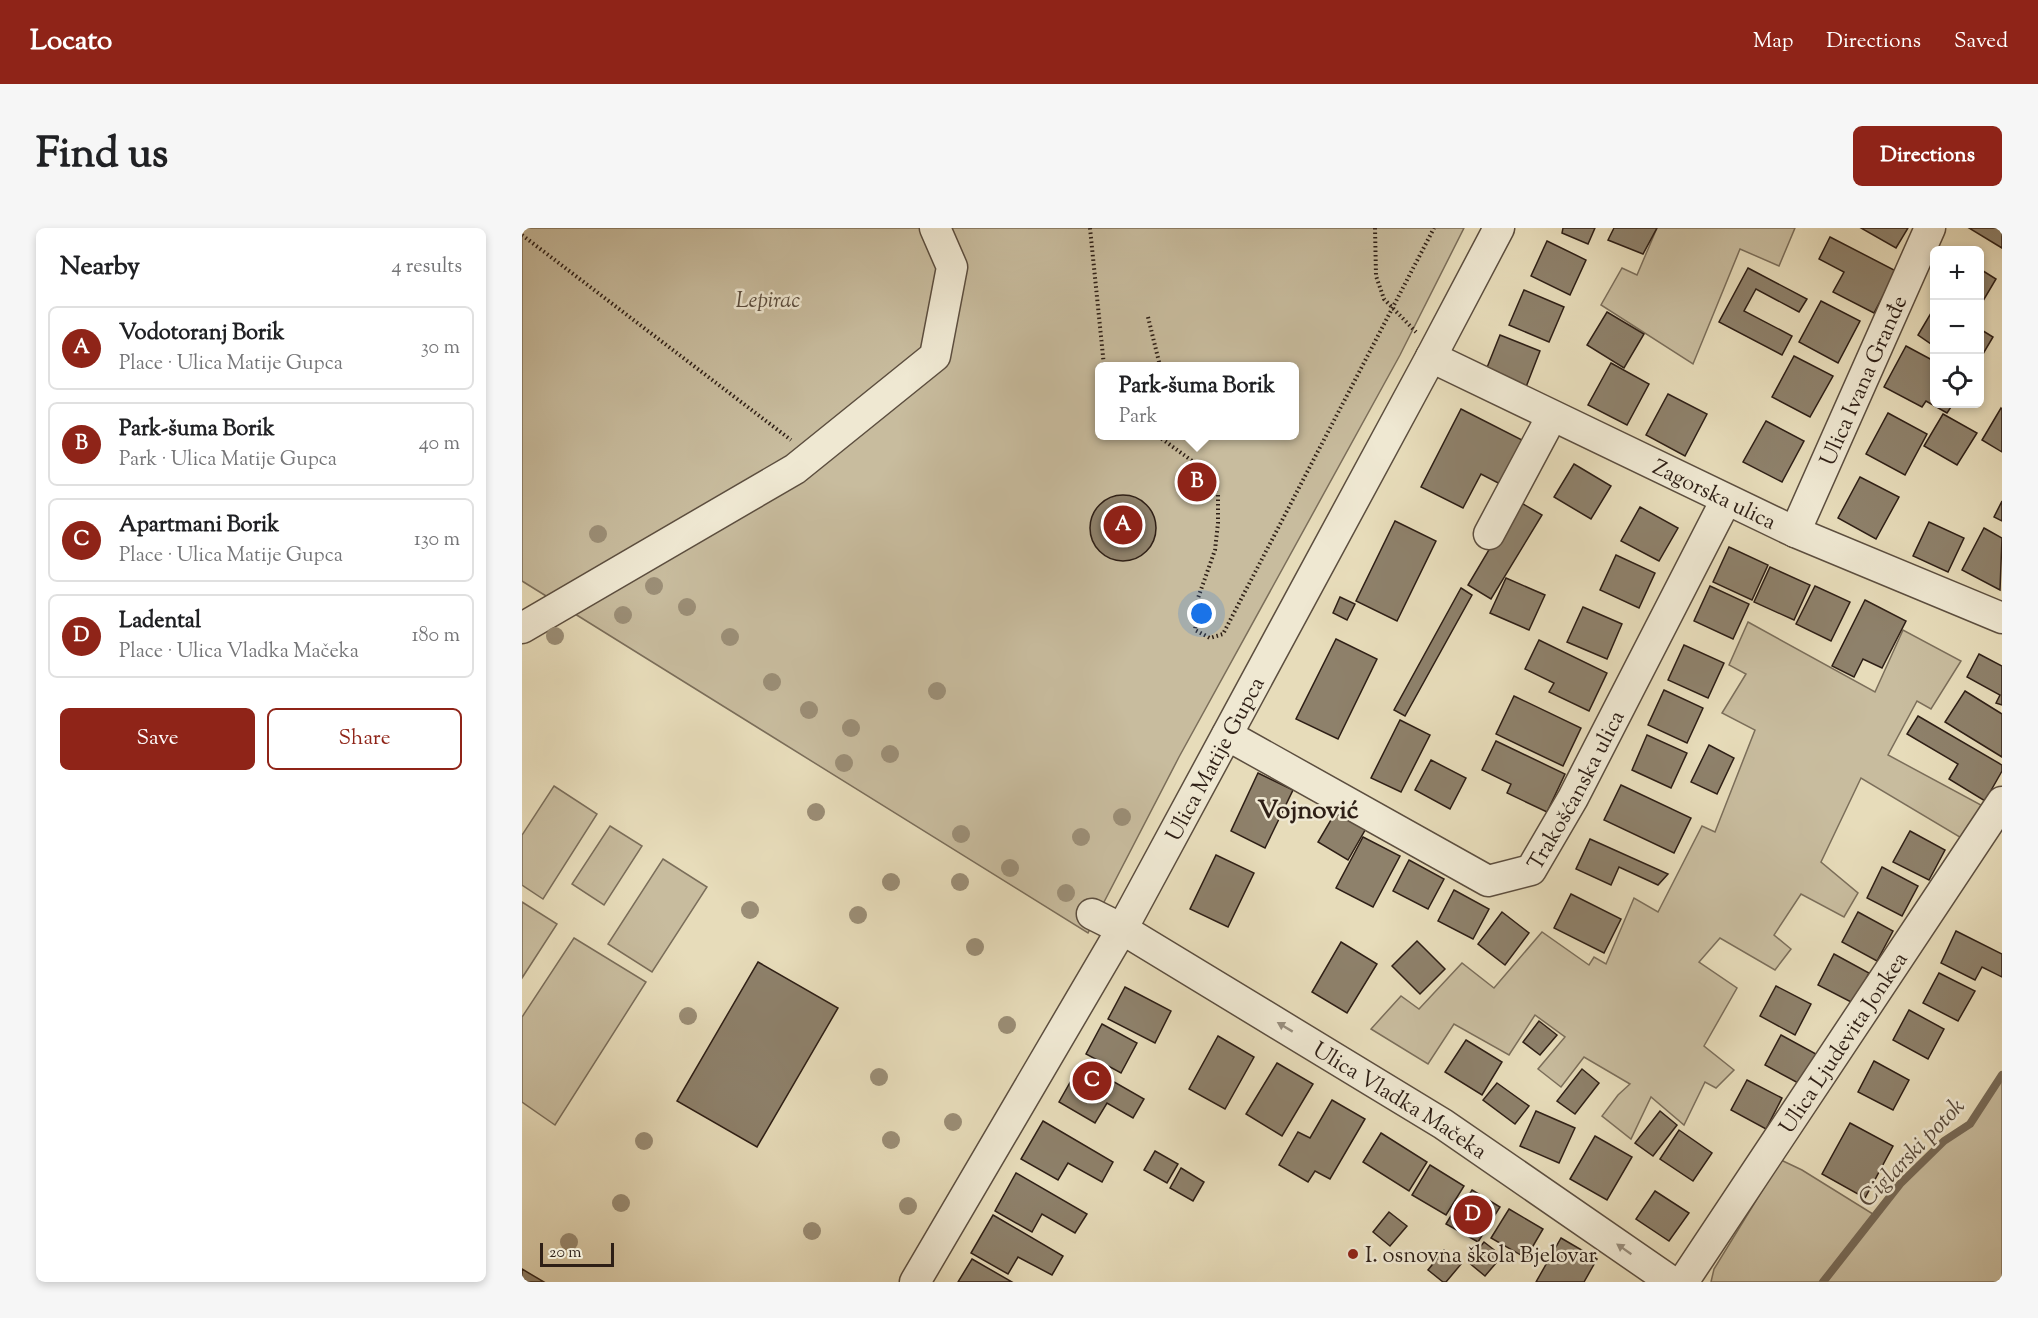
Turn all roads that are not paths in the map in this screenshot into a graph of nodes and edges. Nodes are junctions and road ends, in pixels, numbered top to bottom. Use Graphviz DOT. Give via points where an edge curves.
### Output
graph roads {
  1 [pos="935,228"];
  2 [pos="1499,228"];
  3 [pos="1930,228"];
  4 [pos="1427,348"];
  5 [pos="1552,416"];
  6 [pos="1726,500"];
  7 [pos="1795,532"];
  8 [pos="1489,534"];
  9 [pos="2002,618"];
  10 [pos="522,628"];
  11 [pos="1227,735"];
  12 [pos="2002,802"];
  13 [pos="1092,914"];
  14 [pos="1122,929"];
  15 [pos="915,1282"];
  16 [pos="1672,1282"];
  17 [pos="1683,1282"];
  1 -- 10 [label="street" via="952,267 935,356 795,469"];
  2 -- 4 [label="street, Ulica Matije Gupca"];
  3 -- 7 [label="street, Ulica Ivana Granđe"];
  4 -- 5 [label="street, Zagorska ulica"];
  4 -- 11 [label="street, Ulica Matije Gupca"];
  5 -- 6 [label="street, Zagorska ulica"];
  5 -- 8 [label="street"];
  6 -- 7 [label="street, Zagorska ulica"];
  6 -- 11 [label="street, Trakošćanska ulica" via="1573,798 1531,870 1488,881"];
  7 -- 9 [label="street, Zagorska ulica"];
  11 -- 14 [label="street, Ulica Matije Gupca"];
  12 -- 17 [label="street, Ulica Ljudevita Jonkea"];
  13 -- 14 [label="street, Ulica Vladka Mačeka"];
  14 -- 15 [label="street, Ulica Matije Gupca"];
  16 -- 14 [label="street, Ulica Vladka Mačeka, one-way" via="1391,1090"];
}
